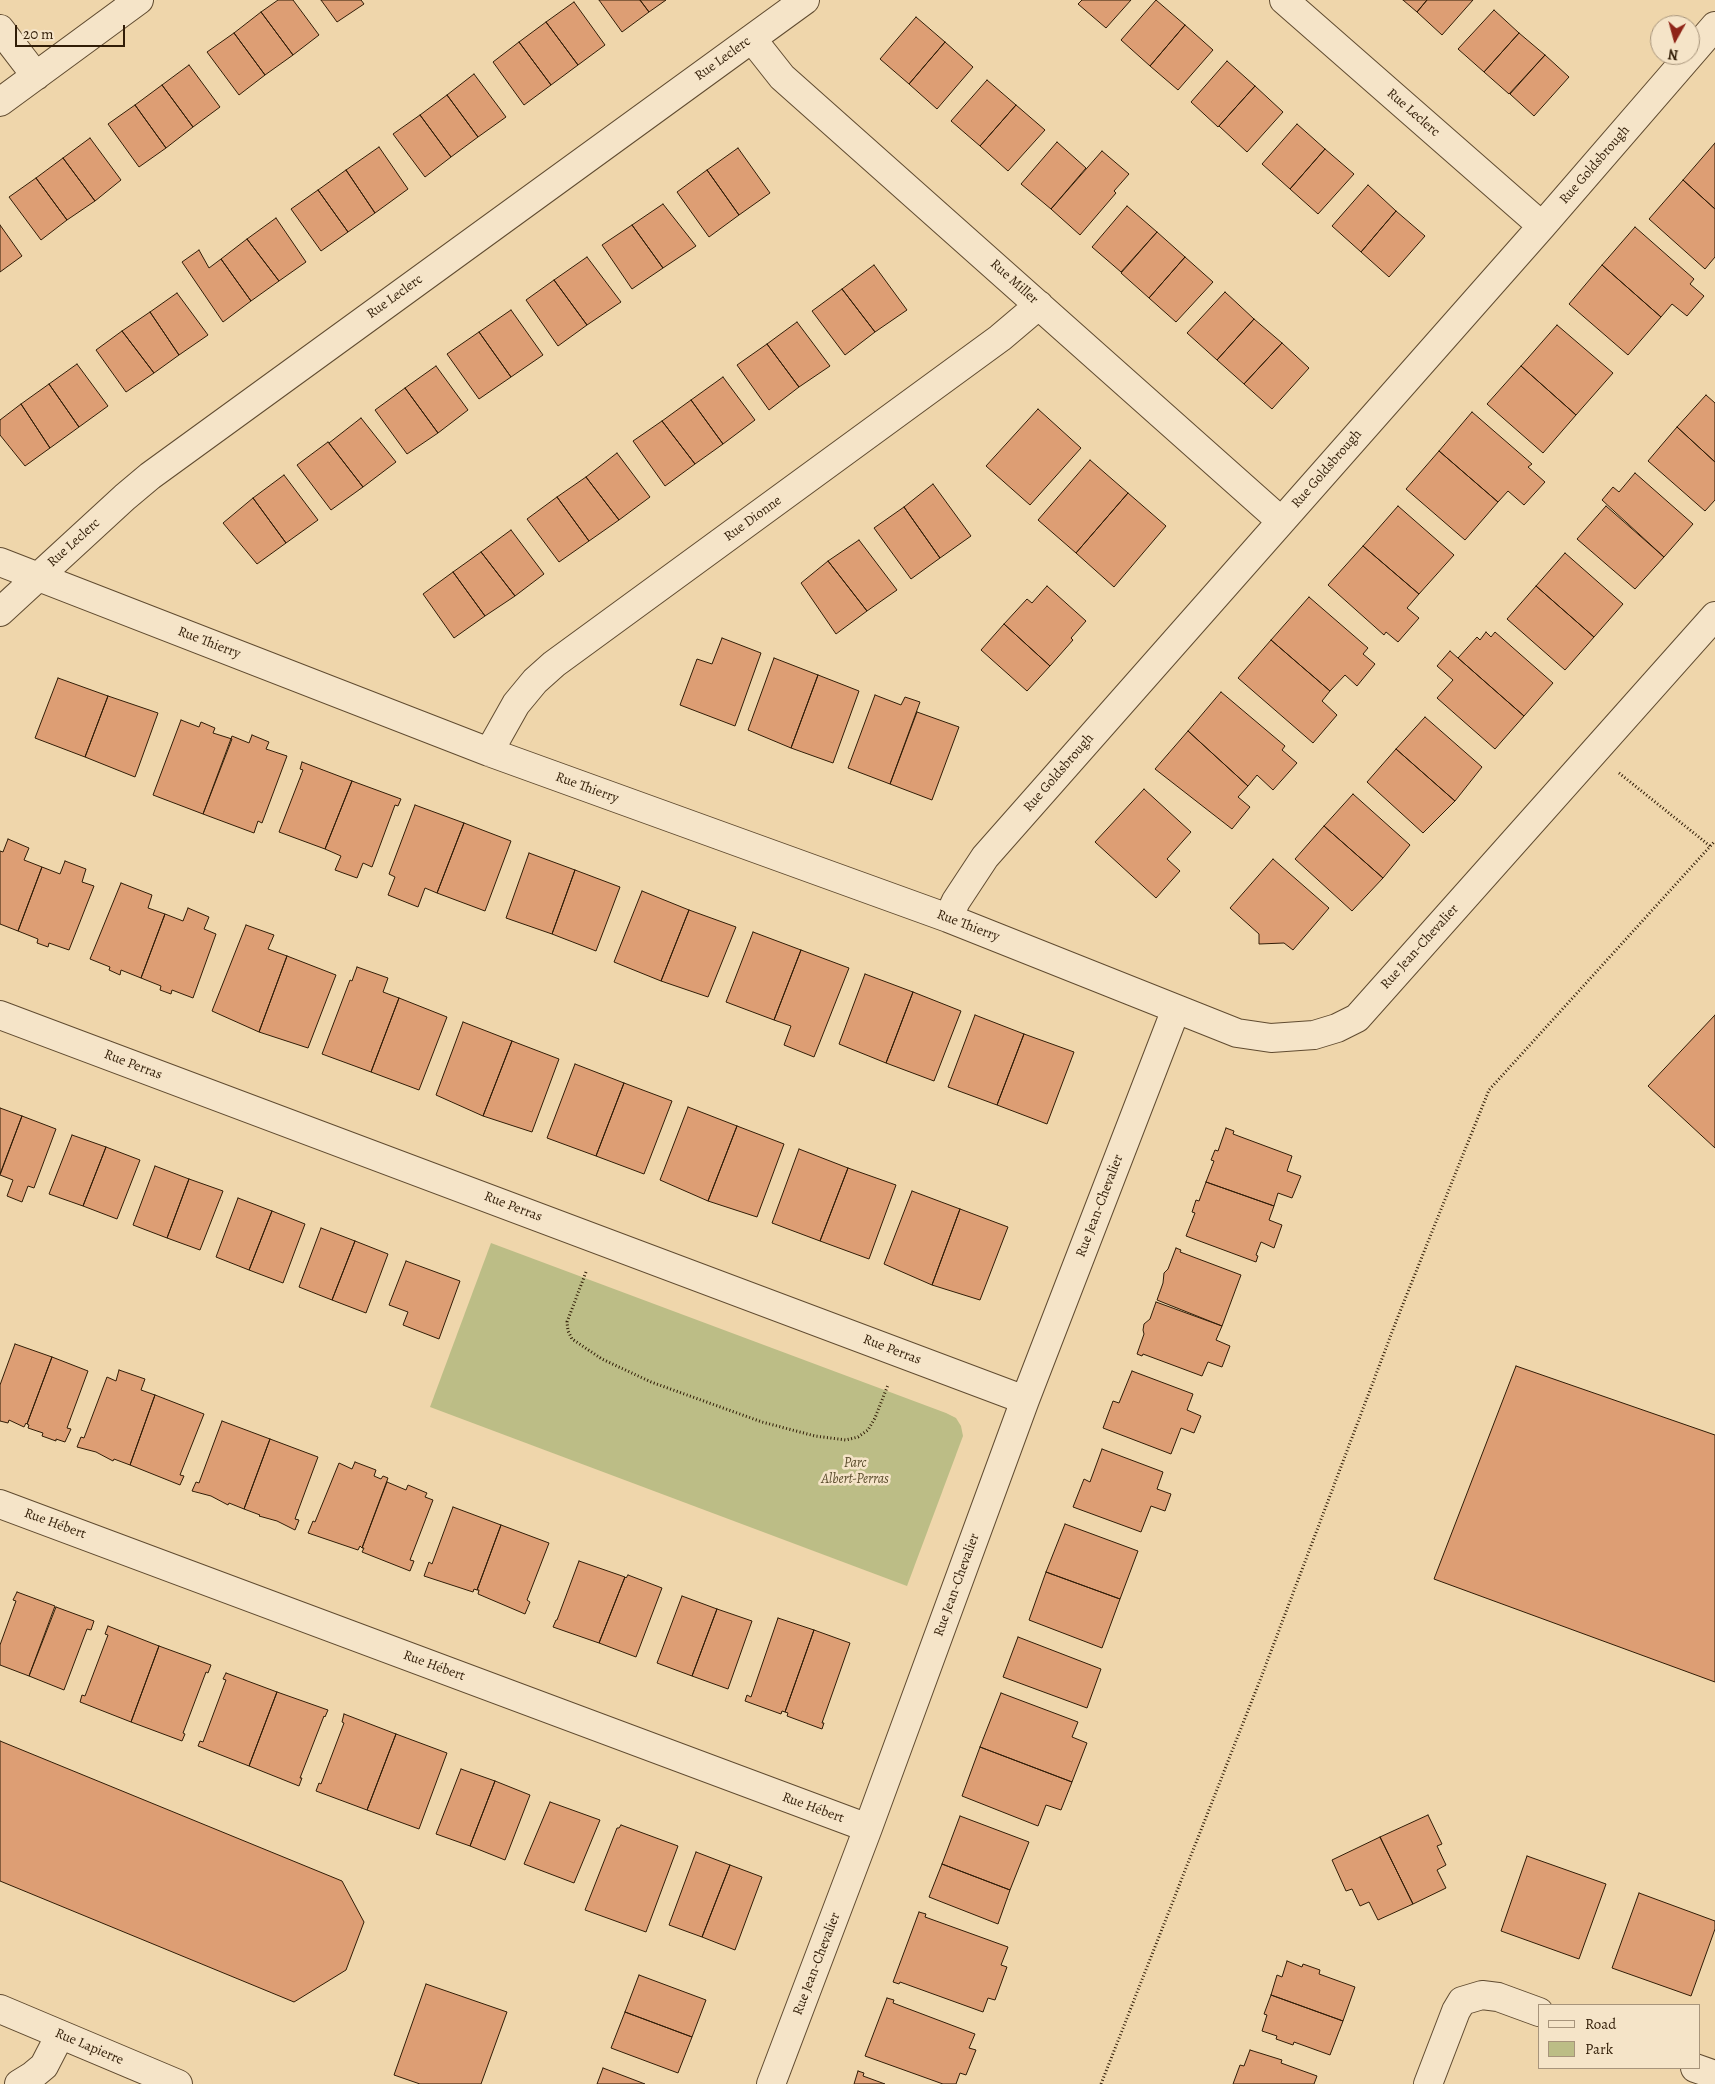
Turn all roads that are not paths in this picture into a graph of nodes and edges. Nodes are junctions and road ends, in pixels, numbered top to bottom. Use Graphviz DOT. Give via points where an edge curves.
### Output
graph roads {
  1 [pos="139,0"];
  2 [pos="805,0"];
  3 [pos="1284,0"];
  4 [pos="1715,26"];
  5 [pos="0,28"];
  6 [pos="752,39"];
  7 [pos="36,76"];
  8 [pos="0,102"];
  9 [pos="1542,226"];
  10 [pos="1039,305"];
  11 [pos="1281,521"];
  12 [pos="0,562"];
  13 [pos="38,577"];
  14 [pos="0,612"];
  15 [pos="1715,616"];
  16 [pos="489,752"];
  17 [pos="948,918"];
  18 [pos="1176,1009"];
  19 [pos="0,1015"];
  20 [pos="1025,1400"];
  21 [pos="0,1504"];
  22 [pos="868,1828"];
  23 [pos="0,2009"];
  24 [pos="1538,2012"];
  25 [pos="60,2035"];
  26 [pos="1698,2069"];
  27 [pos="1715,2075"];
  28 [pos="19,2084"];
  29 [pos="178,2084"];
  30 [pos="771,2084"];
  31 [pos="1428,2084"];
  1 -- 7 [label="street"];
  2 -- 6 [label="street, Rue Leclerc"];
  3 -- 9 [label="street, Rue Leclerc"];
  4 -- 9 [label="street, Rue Goldsbrough"];
  5 -- 7 [label="street"];
  6 -- 10 [label="street, Rue Miller" via="782,77"];
  6 -- 13 [label="street, Rue Leclerc" via="150,476"];
  7 -- 8 [label="street"];
  9 -- 11 [label="street, Rue Goldsbrough"];
  10 -- 11 [label="street, Rue Miller"];
  10 -- 16 [label="street, Rue Dionne" via="1000,338 554,664 516,704"];
  11 -- 17 [label="street, Rue Goldsbrough" via="985,857"];
  12 -- 13 [label="street, Rue Thierry"];
  13 -- 14 [label="street, Rue Leclerc"];
  13 -- 16 [label="street, Rue Thierry"];
  15 -- 18 [label="street, Rue Jean-Chevalier" via="1357,1018 1314,1035 1271,1038 1237,1034"];
  16 -- 17 [label="street, Rue Thierry"];
  17 -- 18 [label="street, Rue Thierry"];
  18 -- 20 [label="street, Rue Jean-Chevalier"];
  19 -- 20 [label="street, Rue Perras"];
  20 -- 22 [label="street, Rue Jean-Chevalier"];
  21 -- 22 [label="street, Rue Hébert"];
  22 -- 30 [label="street, Rue Jean-Chevalier"];
  23 -- 25 [label="street, Rue Lapierre"];
  24 -- 31 [label="street" via="1498,1997 1482,1995 1462,2001"];
  25 -- 28 [label="street" via="44,2066"];
  25 -- 29 [label="street, Rue Lapierre"];
  26 -- 27 [label="street"];
}
